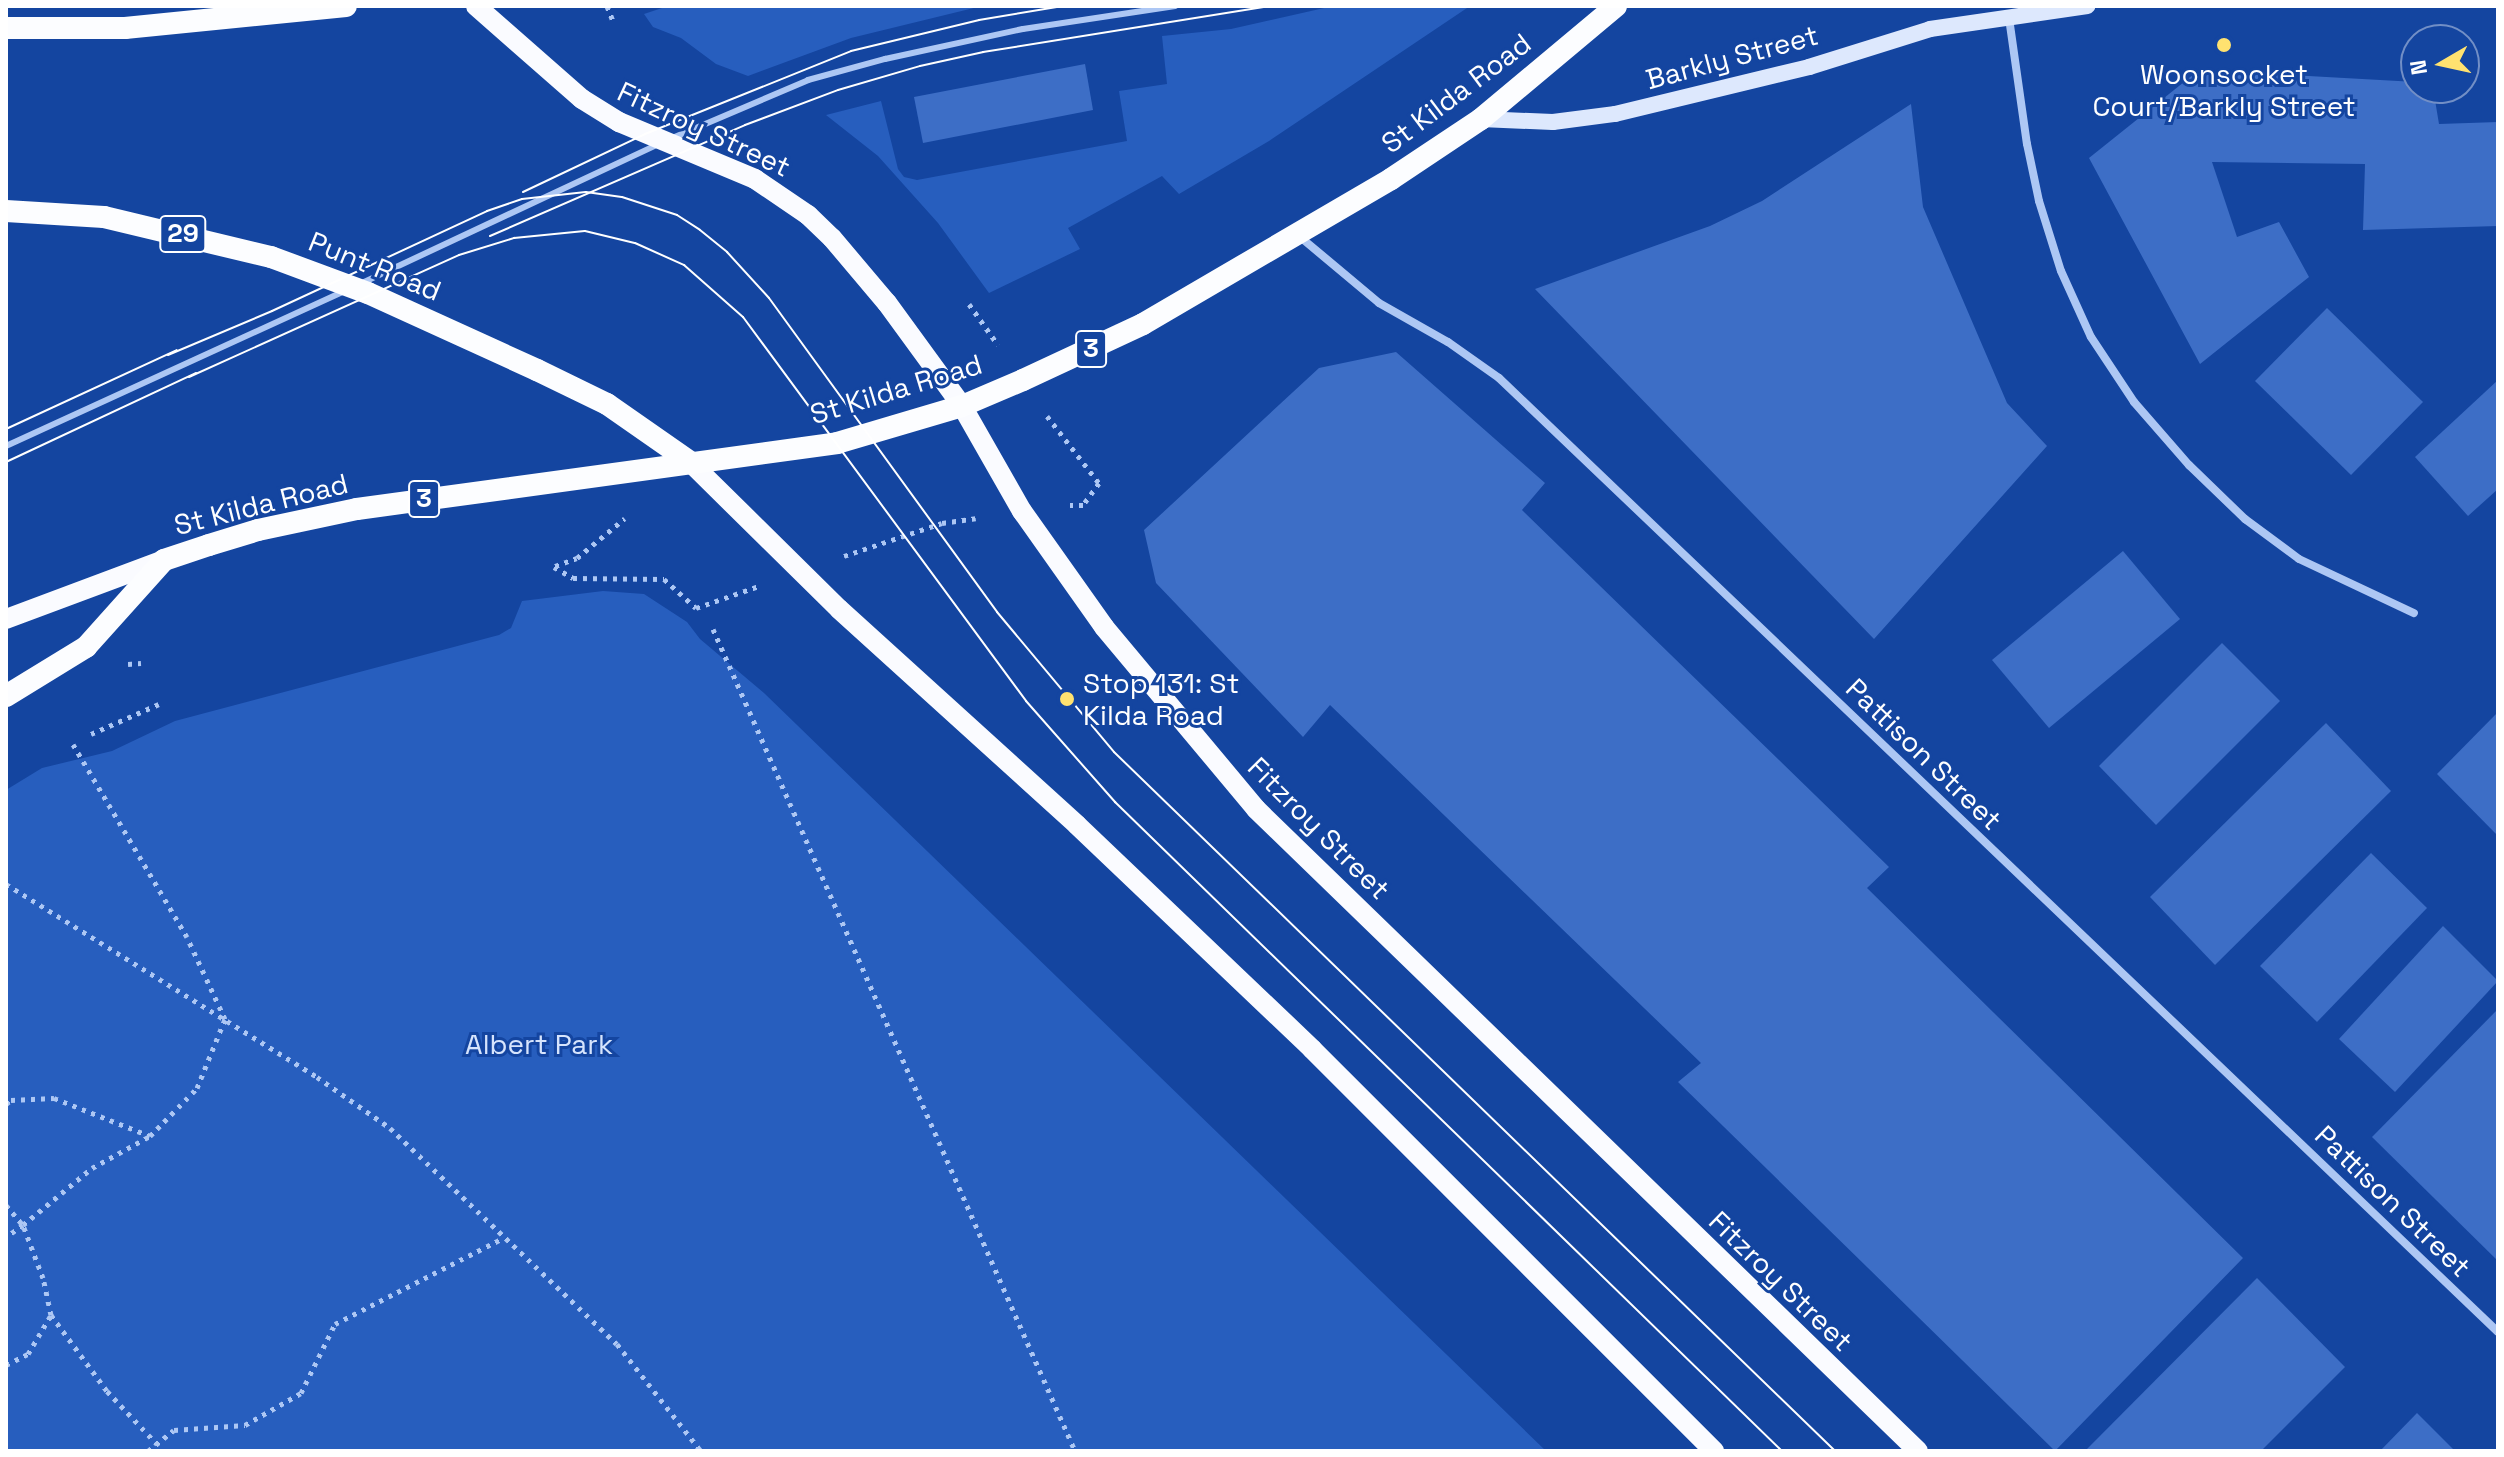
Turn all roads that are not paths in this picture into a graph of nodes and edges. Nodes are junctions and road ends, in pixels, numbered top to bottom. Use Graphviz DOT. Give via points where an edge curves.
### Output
graph roads {
  1 [pos="346,6"];
  2 [pos="476,6"];
  3 [pos="1175,6"];
  4 [pos="1616,6"];
  5 [pos="2087,6"];
  6 [pos="2008,17"];
  7 [pos="6,28"];
  8 [pos="1481,119"];
  9 [pos="664,141"];
  10 [pos="6,211"];
  11 [pos="1298,236"];
  12 [pos="354,287"];
  13 [pos="962,406"];
  14 [pos="6,446"];
  15 [pos="690,462"];
  16 [pos="164,560"];
  17 [pos="2414,613"];
  18 [pos="6,619"];
  19 [pos="6,696"];
  20 [pos="2498,1332"];
  21 [pos="1714,1451"];
  22 [pos="1918,1451"];
  1 -- 7 [label="highway" via="125,28"];
  2 -- 9 [label="main road, Fitzroy Street" via="582,99"];
  3 -- 9 [label="lane" via="1023,29 885,59 808,80"];
  4 -- 8 [label="highway, St Kilda Road / 3"];
  5 -- 6 [label="main road, Barkly Street"];
  6 -- 8 [label="main road, Barkly Street" via="1930,29 1809,67 1615,114 1553,122"];
  6 -- 17 [label="street" via="2027,144 2061,271 2091,337 2134,402 2245,519 2299,559"];
  8 -- 11 [label="highway, St Kilda Road / 3"];
  9 -- 12 [label="lane"];
  9 -- 13 [label="main road, Fitzroy Street" via="731,166 808,215 887,303"];
  10 -- 12 [label="highway, Punt Road / 29" via="141,224 231,245"];
  11 -- 13 [label="highway, St Kilda Road / 3" via="1143,324"];
  11 -- 20 [label="street, Pattison Street" via="1379,303 1499,378"];
  12 -- 14 [label="lane"];
  12 -- 15 [label="highway, Punt Road / 29" via="607,404"];
  13 -- 15 [label="highway, St Kilda Road / 3" via="837,443"];
  13 -- 22 [label="main road, Fitzroy Street" via="1022,511 1104,627 1256,809"];
  15 -- 16 [label="highway, St Kilda Road / 3" via="357,509 258,530"];
  15 -- 21 [label="main road" via="839,609 1312,1049"];
  16 -- 18 [label="main road, St Kilda Road / 3"];
  16 -- 19 [label="highway" via="86,647"];
}
